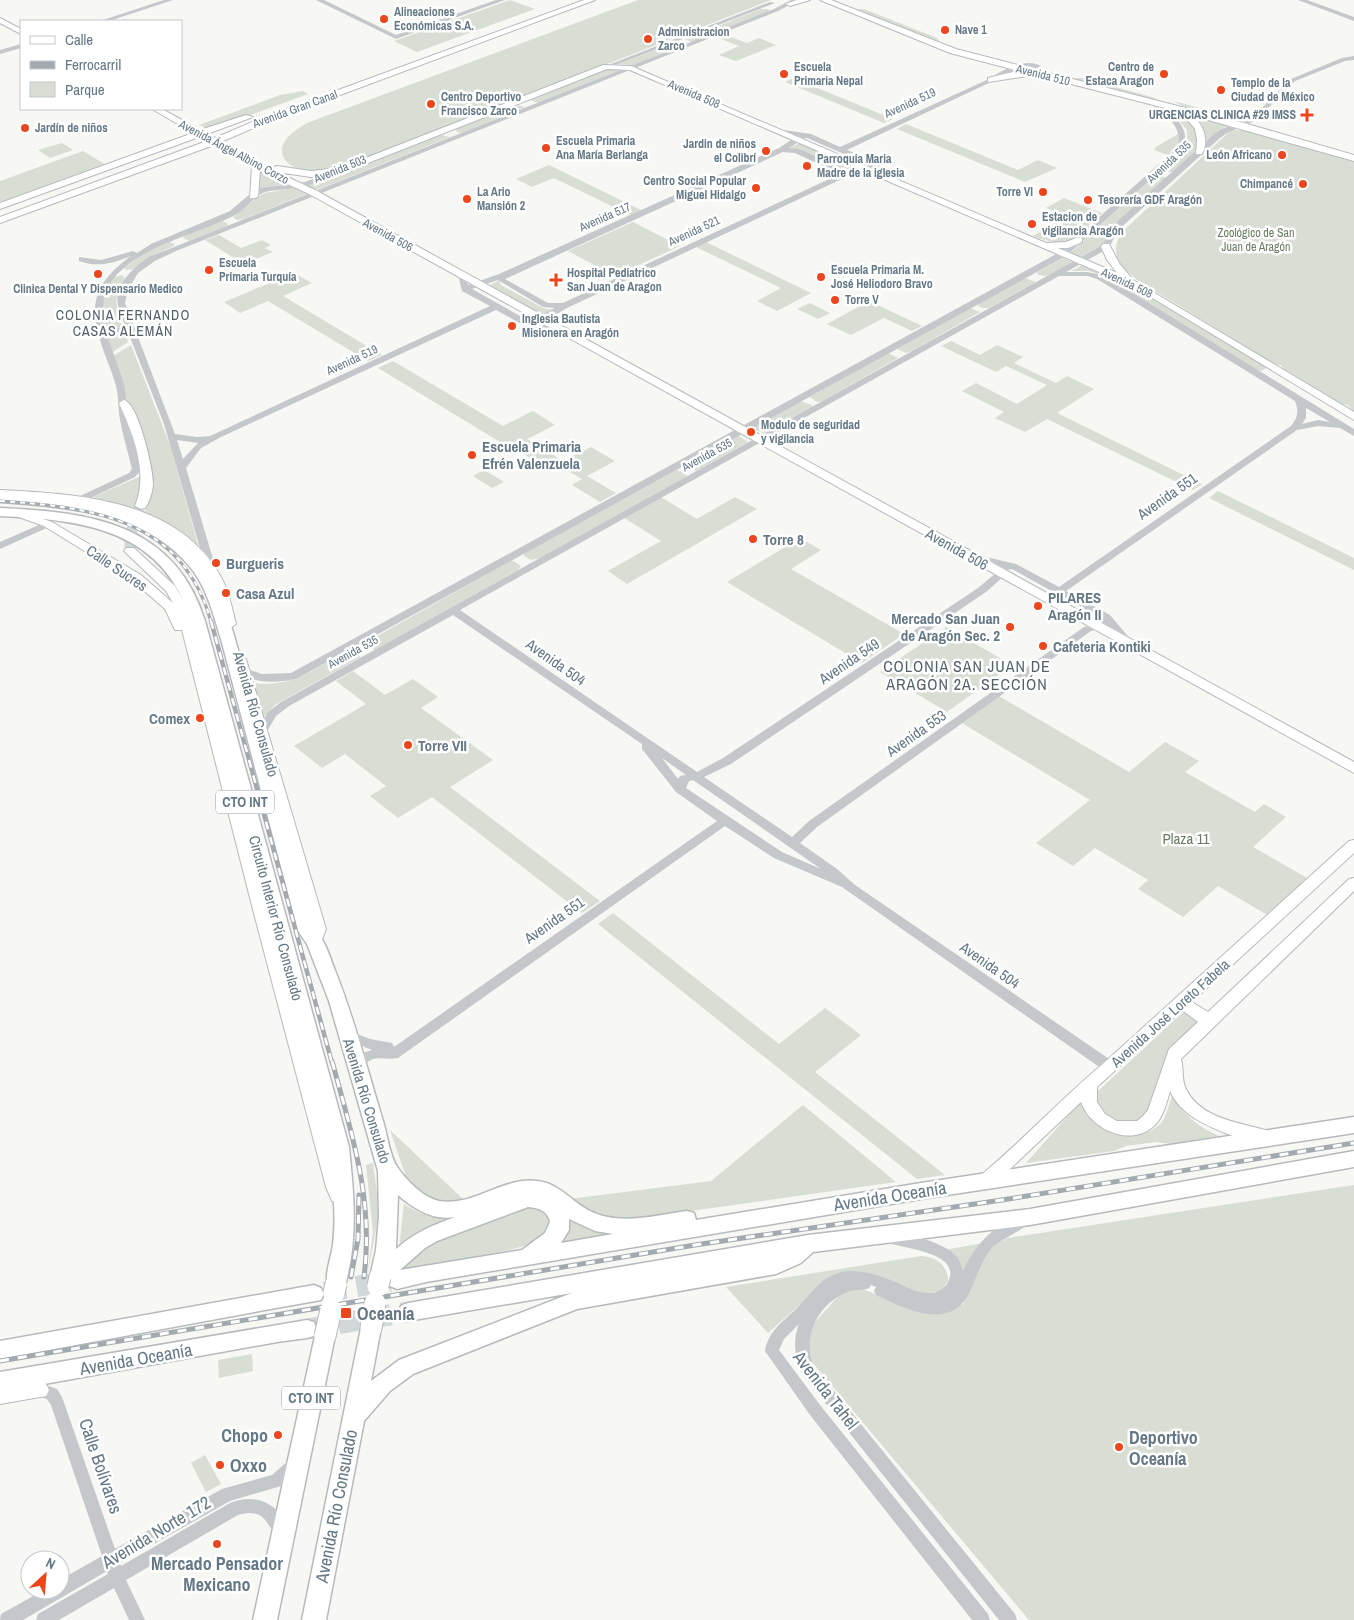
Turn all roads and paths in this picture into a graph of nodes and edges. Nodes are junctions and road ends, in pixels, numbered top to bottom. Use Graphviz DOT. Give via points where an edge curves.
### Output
graph roads {
  1 [pos="170,0"];
  2 [pos="319,0"];
  3 [pos="502,0"];
  4 [pos="571,0"];
  5 [pos="591,0"];
  6 [pos="780,0"];
  7 [pos="806,0"];
  8 [pos="823,0"];
  9 [pos="844,0"];
  10 [pos="1301,0"];
  11 [pos="1310,0"];
  12 [pos="793,2"];
  13 [pos="857,5"];
  14 [pos="765,6"];
  15 [pos="847,9"];
  16 [pos="776,10"];
  17 [pos="0,14"];
  18 [pos="1354,17"];
  19 [pos="0,20"];
  20 [pos="106,20"];
  21 [pos="20,25"];
  22 [pos="20,31"];
  23 [pos="677,40"];
  24 [pos="945,40"];
  25 [pos="689,44"];
  26 [pos="936,44"];
  27 [pos="20,46"];
  28 [pos="0,52"];
  29 [pos="1354,58"];
  30 [pos="992,62"];
  31 [pos="1038,66"];
  32 [pos="606,67"];
  33 [pos="1014,67"];
  34 [pos="632,68"];
  35 [pos="1000,74"];
  36 [pos="1050,77"];
  37 [pos="1070,78"];
  38 [pos="991,80"];
  39 [pos="1148,99"];
  40 [pos="1166,99"];
  41 [pos="522,101"];
  42 [pos="533,106"];
  43 [pos="158,110"];
  44 [pos="169,110"];
  45 [pos="1183,110"];
  46 [pos="1253,120"];
  47 [pos="1241,125"];
  48 [pos="445,131"];
  49 [pos="202,132"];
  50 [pos="1291,135"];
  51 [pos="457,136"];
  52 [pos="803,138"];
  53 [pos="217,141"];
  54 [pos="782,150"];
  55 [pos="840,150"];
  56 [pos="1354,150"];
  57 [pos="1199,152"];
  58 [pos="1354,158"];
  59 [pos="872,163"];
  60 [pos="256,165"];
  61 [pos="862,167"];
  62 [pos="342,170"];
  63 [pos="1155,172"];
  64 [pos="843,176"];
  65 [pos="1173,176"];
  66 [pos="885,177"];
  67 [pos="298,185"];
  68 [pos="314,193"];
  69 [pos="253,196"];
  70 [pos="0,206"];
  71 [pos="224,218"];
  72 [pos="0,220"];
  73 [pos="236,224"];
  74 [pos="173,238"];
  75 [pos="1079,240"];
  76 [pos="1032,241"];
  77 [pos="184,245"];
  78 [pos="154,246"];
  79 [pos="1106,246"];
  80 [pos="1063,254"];
  81 [pos="82,259"];
  82 [pos="1080,261"];
  83 [pos="116,272"];
  84 [pos="133,273"];
  85 [pos="1028,273"];
  86 [pos="1056,274"];
  87 [pos="462,275"];
  88 [pos="502,276"];
  89 [pos="1045,280"];
  90 [pos="1132,284"];
  91 [pos="479,285"];
  92 [pos="465,289"];
  93 [pos="971,305"];
  94 [pos="564,306"];
  95 [pos="496,307"];
  96 [pos="988,312"];
  97 [pos="541,319"];
  98 [pos="528,324"];
  99 [pos="130,329"];
  100 [pos="560,330"];
  101 [pos="102,333"];
  102 [pos="890,349"];
  103 [pos="906,358"];
  104 [pos="1274,369"];
  105 [pos="1262,376"];
  106 [pos="803,396"];
  107 [pos="1299,399"];
  108 [pos="124,403"];
  109 [pos="819,406"];
  110 [pos="1354,417"];
  111 [pos="1344,427"];
  112 [pos="1294,428"];
  113 [pos="742,430"];
  114 [pos="1354,433"];
  115 [pos="218,435"];
  116 [pos="172,436"];
  117 [pos="760,440"];
  118 [pos="677,466"];
  119 [pos="181,468"];
  120 [pos="694,476"];
  121 [pos="0,493"];
  122 [pos="0,498"];
  123 [pos="81,499"];
  124 [pos="141,506"];
  125 [pos="6,512"];
  126 [pos="44,522"];
  127 [pos="0,540"];
  128 [pos="0,546"];
  129 [pos="130,551"];
  130 [pos="515,554"];
  131 [pos="974,557"];
  132 [pos="533,566"];
  133 [pos="1013,566"];
  134 [pos="211,570"];
  135 [pos="1002,573"];
  136 [pos="1059,591"];
  137 [pos="453,610"];
  138 [pos="1106,617"];
  139 [pos="1100,627"];
  140 [pos="227,632"];
  141 [pos="355,642"];
  142 [pos="1128,644"];
  143 [pos="374,654"];
  144 [pos="196,655"];
  145 [pos="210,670"];
  146 [pos="244,671"];
  147 [pos="261,732"];
  148 [pos="642,741"];
  149 [pos="231,747"];
  150 [pos="223,765"];
  151 [pos="1354,768"];
  152 [pos="694,775"];
  153 [pos="680,789"];
  154 [pos="725,821"];
  155 [pos="792,843"];
  156 [pos="1350,854"];
  157 [pos="778,855"];
  158 [pos="1354,884"];
  159 [pos="851,888"];
  160 [pos="277,921"];
  161 [pos="315,941"];
  162 [pos="270,948"];
  163 [pos="1182,1002"];
  164 [pos="1209,1021"];
  165 [pos="346,1035"];
  166 [pos="397,1050"];
  167 [pos="1175,1053"];
  168 [pos="356,1065"];
  169 [pos="1110,1067"];
  170 [pos="1090,1083"];
  171 [pos="1354,1125"];
  172 [pos="1271,1138"];
  173 [pos="1354,1159"];
  174 [pos="388,1171"];
  175 [pos="986,1181"];
  176 [pos="345,1210"];
  177 [pos="1030,1216"];
  178 [pos="763,1218"];
  179 [pos="875,1235"];
  180 [pos="808,1244"];
  181 [pos="520,1258"];
  182 [pos="426,1274"];
  183 [pos="382,1284"];
  184 [pos="314,1294"];
  185 [pos="334,1296"];
  186 [pos="422,1309"];
  187 [pos="316,1332"];
  188 [pos="0,1350"];
  189 [pos="5,1383"];
  190 [pos="40,1390"];
  191 [pos="0,1396"];
  192 [pos="352,1419"];
  193 [pos="298,1461"];
  194 [pos="283,1533"];
  195 [pos="112,1560"];
  196 [pos="117,1578"];
  197 [pos="70,1584"];
  198 [pos="42,1600"];
  199 [pos="7,1620"];
  200 [pos="44,1620"];
  201 [pos="137,1620"];
  202 [pos="265,1620"];
  203 [pos="314,1620"];
  204 [pos="982,1620"];
  205 [pos="1009,1620"];
  1 -- 20 [label="street"];
  2 -- 3 [label="street" via="396,37"];
  4 -- 49 [label="main road, Avenida Gran Canal"];
  5 -- 53 [label="main road, Avenida Gran Canal" via="262,121"];
  6 -- 14 [label="street, Avenida 503"];
  7 -- 12 [label="main road"];
  8 -- 15 [label="main road, Avenida 510"];
  9 -- 13 [label="main road, Avenida 510"];
  10 -- 18 [label="street"];
  11 -- 18 [label="street"];
  12 -- 16 [label="street, Avenida 503"];
  13 -- 15 [label="main road"];
  13 -- 24 [label="main road, Avenida 510"];
  14 -- 16 [label="street"];
  14 -- 23 [label="street, Avenida 503"];
  15 -- 26 [label="main road, Avenida 510"];
  16 -- 25 [label="street, Avenida 503"];
  17 -- 21 [label="main road"];
  19 -- 22 [label="main road"];
  23 -- 25 [label="street"];
  23 -- 32 [label="street, Avenida 503"];
  24 -- 26 [label="main road"];
  24 -- 31 [label="main road, Avenida 510"];
  25 -- 34 [label="street, Avenida 503"];
  26 -- 30 [label="main road, Avenida 510"];
  27 -- 28 [label="street"];
  29 -- 46 [label="street" via="1293,80"];
  30 -- 33 [label="main road, Avenida 510"];
  30 -- 35 [label="main road" via="998,66"];
  31 -- 33 [label="street"];
  31 -- 37 [label="main road, Avenida 510"];
  32 -- 34 [label="main road, Avenida 508"];
  32 -- 41 [label="main road, Avenida 503"];
  33 -- 35 [label="street, Avenida 519"];
  33 -- 36 [label="main road, Avenida 510"];
  34 -- 42 [label="street, Avenida 503"];
  34 -- 52 [label="main road, Avenida 508"];
  35 -- 38 [label="street, Avenida 519"];
  36 -- 37 [label="main road, Avenida 510"];
  36 -- 38 [label="main road" via="1013,74"];
  37 -- 39 [label="main road, Avenida 510"];
  38 -- 55 [label="street, Avenida 519"];
  39 -- 40 [label="main road, Avenida 510"];
  39 -- 45 [label="main road, Avenida 510"];
  39 -- 63 [label="street, Avenida 535" via="1177,121 1184,138 1180,149"];
  40 -- 45 [label="main road"];
  40 -- 46 [label="main road, Avenida 510"];
  41 -- 42 [label="main road"];
  41 -- 48 [label="main road, Avenida 503"];
  42 -- 51 [label="street, Avenida 503"];
  43 -- 49 [label="main road, Avenida Ángel Albino Corzo"];
  44 -- 49 [label="main road, Avenida Ángel Albino Corzo"];
  45 -- 47 [label="main road, Avenida 510"];
  45 -- 57 [label="main road" via="1199,127 1202,142"];
  46 -- 47 [label="street, Avenida 535"];
  46 -- 50 [label="main road, Avenida 510"];
  47 -- 50 [label="main road, Avenida 510"];
  47 -- 57 [label="street, Avenida 535" via="1224,131"];
  48 -- 51 [label="main road"];
  48 -- 62 [label="main road, Avenida 503"];
  49 -- 53 [label="main road, Avenida Ángel Albino Corzo"];
  49 -- 70 [label="main road, Avenida Gran Canal"];
  50 -- 56 [label="main road, Avenida 510"];
  50 -- 58 [label="main road, Avenida 510"];
  51 -- 68 [label="street, Avenida 503"];
  52 -- 54 [label="street, Avenida 517"];
  52 -- 55 [label="street, Avenida 508"];
  52 -- 61 [label="main road, Avenida 508"];
  53 -- 60 [label="main road, Avenida Ángel Albino Corzo"];
  53 -- 62 [label="main road, Avenida Ángel Albino Corzo" via="280,170 310,174"];
  53 -- 72 [label="main road, Avenida Gran Canal"];
  54 -- 64 [label="street" via="796,151 839,170"];
  54 -- 88 [label="street, Avenida 517"];
  55 -- 59 [label="street, Avenida 508"];
  57 -- 65 [label="street, Avenida 535"];
  59 -- 61 [label="street, Avenida 521"];
  59 -- 66 [label="street, Avenida 508"];
  60 -- 67 [label="main road, Avenida Ángel Albino Corzo"];
  60 -- 69 [label="main road"];
  61 -- 64 [label="street, Avenida 521"];
  61 -- 66 [label="main road, Avenida 508"];
  62 -- 67 [label="street, Avenida 503"];
  63 -- 65 [label="street"];
  63 -- 75 [label="street, Avenida 535"];
  64 -- 94 [label="street, Avenida 521"];
  65 -- 79 [label="street, Avenida 535" via="1115,229"];
  66 -- 76 [label="main road, Avenida 508"];
  67 -- 68 [label="main road, Avenida Ángel Albino Corzo"];
  67 -- 69 [label="street, Avenida 503" via="264,190"];
  68 -- 73 [label="street, Avenida 503"];
  68 -- 87 [label="main road, Avenida 506"];
  69 -- 71 [label="street, Avenida 503" via="239,210"];
  71 -- 73 [label="street"];
  71 -- 74 [label="street, Avenida 503"];
  73 -- 77 [label="street, Avenida 503"];
  74 -- 77 [label="street"];
  74 -- 78 [label="street, Avenida 503"];
  75 -- 76 [label="main road" via="1060,246"];
  75 -- 80 [label="street, Avenida 535"];
  76 -- 80 [label="main road, Avenida 508"];
  77 -- 84 [label="street, Avenida 503" via="151,260"];
  78 -- 81 [label="street" via="106,262 91,263"];
  78 -- 83 [label="street, Avenida 503" via="130,259"];
  79 -- 82 [label="street, Avenida 535"];
  79 -- 90 [label="main road" via="1115,266"];
  80 -- 82 [label="main road, Avenida 508"];
  80 -- 85 [label="street, Avenida 535"];
  82 -- 86 [label="street, Avenida 535"];
  82 -- 90 [label="main road, Avenida 508"];
  83 -- 84 [label="street"];
  83 -- 101 [label="street, Avenida 503" via="103,288 98,302"];
  84 -- 99 [label="street" via="125,284 121,303"];
  85 -- 89 [label="street"];
  85 -- 93 [label="street, Avenida 535"];
  86 -- 89 [label="street, Avenida 535"];
  86 -- 105 [label="street, Avenida 508" via="1100,277"];
  87 -- 91 [label="main road, Avenida 506"];
  87 -- 92 [label="street"];
  88 -- 91 [label="street, Avenida 517"];
  88 -- 94 [label="street" via="504,282 546,305"];
  89 -- 96 [label="street, Avenida 535"];
  90 -- 104 [label="main road, Avenida 508"];
  91 -- 92 [label="street, Avenida 517"];
  91 -- 97 [label="main road, Avenida 506"];
  92 -- 95 [label="street, Avenida 506"];
  93 -- 96 [label="street"];
  93 -- 102 [label="street, Avenida 535"];
  94 -- 97 [label="street, Avenida 521"];
  95 -- 98 [label="street, Avenida 506"];
  95 -- 115 [label="street, Avenida 519"];
  96 -- 103 [label="street, Avenida 535"];
  97 -- 98 [label="street, Avenida 521"];
  97 -- 100 [label="main road, Avenida 506"];
  98 -- 100 [label="street, Avenida 506"];
  99 -- 101 [label="street"];
  99 -- 116 [label="street"];
  100 -- 113 [label="main road, Avenida 506"];
  101 -- 108 [label="street, Avenida 503"];
  102 -- 103 [label="street"];
  102 -- 106 [label="street, Avenida 535"];
  103 -- 109 [label="street, Avenida 535"];
  104 -- 105 [label="main road"];
  104 -- 110 [label="main road, Avenida 508"];
  105 -- 107 [label="street, Avenida 508"];
  106 -- 109 [label="street"];
  106 -- 113 [label="street, Avenida 535"];
  107 -- 111 [label="street, Avenida 508"];
  107 -- 112 [label="street" via="1302,418"];
  108 -- 123 [label="street, Avenida 503" via="124,417 137,469 132,475"];
  108 -- 124 [label="main road" via="132,418 147,475 147,489"];
  109 -- 117 [label="street, Avenida 535"];
  111 -- 112 [label="street, Avenida 551" via="1318,423"];
  111 -- 114 [label="street, Avenida 508"];
  112 -- 136 [label="street, Avenida 551"];
  113 -- 117 [label="main road, Avenida 506"];
  113 -- 118 [label="street, Avenida 535"];
  115 -- 116 [label="street, Avenida 519" via="197,440"];
  115 -- 119 [label="street, Avenida 519" via="198,446"];
  116 -- 119 [label="street"];
  117 -- 120 [label="street, Avenida 535"];
  117 -- 131 [label="main road, Avenida 506"];
  118 -- 120 [label="street"];
  118 -- 130 [label="street, Avenida 535"];
  119 -- 134 [label="street"];
  120 -- 132 [label="street, Avenida 535"];
  121 -- 123 [label="main road, Avenida Río Consulado / CTO INT"];
  122 -- 140 [label="highway, Circuito Interior Río Consulado / CTO INT" via="78,505 112,513 146,527 174,544 196,565"];
  123 -- 134 [label="main road, Avenida Río Consulado / CTO INT" via="157,524 189,546"];
  125 -- 126 [label="main road, Calle Sucres / CTO INT"];
  125 -- 145 [label="highway, Circuito Interior Río Consulado / CTO INT" via="44,514 91,523 136,540 157,554 175,572 188,592"];
  126 -- 127 [label="street"];
  126 -- 128 [label="street"];
  126 -- 144 [label="main road, Calle Sucres / CTO INT" via="137,578 164,600"];
  129 -- 144 [label="main road" via="175,595 184,612"];
  130 -- 132 [label="street"];
  130 -- 141 [label="street, Avenida 535"];
  131 -- 133 [label="street"];
  131 -- 135 [label="main road, Avenida 506"];
  132 -- 137 [label="street, Avenida 535"];
  133 -- 135 [label="street, Avenida 549" via="1002,568"];
  133 -- 136 [label="street"];
  134 -- 140 [label="main road, Avenida Río Consulado / CTO INT" via="220,586"];
  135 -- 139 [label="main road, Avenida 506"];
  135 -- 152 [label="street, Avenida 549" via="982,590 727,761 708,772"];
  136 -- 138 [label="street"];
  137 -- 143 [label="street, Avenida 535"];
  137 -- 148 [label="street, Avenida 504"];
  138 -- 139 [label="street"];
  138 -- 142 [label="street"];
  139 -- 142 [label="main road, Avenida 506"];
  139 -- 155 [label="street, Avenida 553" via="1088,629 813,824"];
  140 -- 146 [label="main road, Avenida Río Consulado / CTO INT"];
  140 -- 161 [label="highway, Circuito Interior Río Consulado / CTO INT" via="307,931"];
  141 -- 143 [label="street"];
  141 -- 146 [label="street, Avenida 535" via="294,676 268,678"];
  142 -- 151 [label="main road, Avenida 506"];
  143 -- 147 [label="street, Avenida 535" via="285,704 272,714"];
  144 -- 145 [label="highway"];
  144 -- 150 [label="main road, CTO INT"];
  145 -- 149 [label="highway, Circuito Interior Río Consulado / CTO INT"];
  146 -- 147 [label="main road, Avenida Río Consulado / CTO INT"];
  147 -- 161 [label="main road, Avenida Río Consulado / CTO INT" via="319,929"];
  148 -- 152 [label="street, Avenida 504"];
  148 -- 153 [label="street, Avenida 504"];
  149 -- 150 [label="highway"];
  149 -- 160 [label="highway, Circuito Interior Río Consulado / CTO INT"];
  150 -- 162 [label="main road, CTO INT"];
  152 -- 153 [label="street" via="684,779"];
  152 -- 155 [label="street, Avenida 504"];
  153 -- 154 [label="street, Avenida 504"];
  154 -- 157 [label="street, Avenida 504"];
  154 -- 166 [label="street, Avenida 551"];
  155 -- 157 [label="street, Avenida 553" via="789,851"];
  155 -- 159 [label="street, Avenida 504"];
  156 -- 163 [label="main road, Avenida José Loreto Fabela"];
  157 -- 159 [label="street, Avenida 504"];
  158 -- 164 [label="main road, Avenida José Loreto Fabela"];
  159 -- 169 [label="street, Avenida 504"];
  160 -- 162 [label="highway"];
  160 -- 176 [label="highway, Circuito Interior Río Consulado / CTO INT" via="339,1146"];
  161 -- 165 [label="highway, Avenida Río Consulado / CTO INT" via="338,1002"];
  162 -- 176 [label="main road, CTO INT" via="334,1187"];
  163 -- 164 [label="main road"];
  163 -- 169 [label="main road, Avenida José Loreto Fabela"];
  164 -- 167 [label="main road, Avenida José Loreto Fabela"];
  165 -- 166 [label="street"];
  165 -- 168 [label="highway, Avenida Río Consulado / CTO INT"];
  166 -- 168 [label="street" via="370,1054"];
  167 -- 170 [label="main road" via="1154,1116 1139,1127 1116,1127 1096,1115 1087,1095"];
  167 -- 172 [label="main road" via="1175,1084 1183,1099 1196,1112 1232,1130"];
  168 -- 174 [label="highway, Avenida Río Consulado / CTO INT"];
  169 -- 170 [label="main road, Avenida José Loreto Fabela"];
  170 -- 175 [label="main road, Avenida José Loreto Fabela" via="1011,1161"];
  171 -- 172 [label="highway, Avenida Oceanía"];
  172 -- 175 [label="highway, Avenida Oceanía"];
  173 -- 177 [label="highway"];
  174 -- 178 [label="highway" via="417,1201 445,1210 464,1209 517,1191 535,1189 554,1195 583,1217 613,1226 708,1217"];
  174 -- 183 [label="highway, Avenida Río Consulado / CTO INT" via="389,1217"];
  175 -- 178 [label="highway, Avenida Oceanía"];
  176 -- 185 [label="highway, CTO INT"];
  177 -- 179 [label="highway"];
  177 -- 205 [label="street, Avenida Tahel" via="993,1238 982,1249 959,1296 951,1304 927,1309 869,1286 852,1283 837,1289 816,1310 805,1326 802,1344 808,1370 825,1393"];
  178 -- 181 [label="highway, Avenida Oceanía"];
  179 -- 180 [label="highway"];
  179 -- 204 [label="street, Avenida Tahel" via="940,1250 954,1265 955,1282 951,1289 936,1299 926,1300 861,1276 841,1277 785,1329 772,1352"];
  180 -- 186 [label="highway"];
  180 -- 192 [label="highway" via="794,1257 776,1265 576,1300 406,1367 382,1384"];
  181 -- 182 [label="highway, Avenida Oceanía"];
  181 -- 183 [label="highway" via="546,1244 557,1232 558,1213 546,1201 528,1199 430,1235 418,1242"];
  182 -- 183 [label="highway, Avenida Oceanía"];
  183 -- 192 [label="highway, Avenida Río Consulado / CTO INT, bridge"];
  184 -- 188 [label="highway, Avenida Oceanía"];
  185 -- 187 [label="highway, CTO INT, bridge"];
  187 -- 189 [label="highway, Avenida Oceanía" via="276,1334"];
  187 -- 193 [label="highway, CTO INT"];
  190 -- 191 [label="main road"];
  190 -- 195 [label="street, Calle Bolívares" via="52,1394 57,1402"];
  192 -- 203 [label="highway, Avenida Río Consulado / CTO INT"];
  193 -- 194 [label="highway, CTO INT"];
  193 -- 195 [label="street, Avenida Norte 172" via="276,1481 216,1499"];
  194 -- 196 [label="street, Avenida Norte 172" via="274,1515 265,1508 241,1506"];
  194 -- 202 [label="highway, CTO INT"];
  195 -- 196 [label="street, Calle Bolívares"];
  195 -- 197 [label="street, Avenida Norte 172"];
  196 -- 200 [label="street, Avenida Norte 172"];
  196 -- 201 [label="street, Calle Bolívares"];
  198 -- 199 [label="street, Avenida Norte 172"];
}
